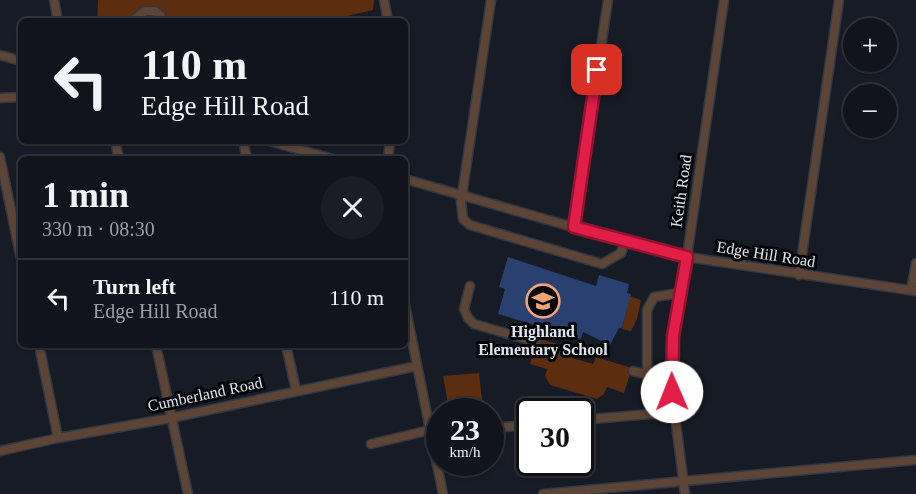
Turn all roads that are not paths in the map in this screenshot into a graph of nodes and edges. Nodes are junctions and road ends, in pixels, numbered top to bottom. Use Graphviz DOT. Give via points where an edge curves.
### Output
graph roads {
  1 [pos="54,0"];
  2 [pos="384,0"];
  3 [pos="491,0"];
  4 [pos="608,0"];
  5 [pos="724,0"];
  6 [pos="839,0"];
  7 [pos="57,18"];
  8 [pos="136,18"];
  9 [pos="162,18"];
  10 [pos="387,18"];
  11 [pos="0,54"];
  12 [pos="18,60"];
  13 [pos="18,97"];
  14 [pos="0,98"];
  15 [pos="280,144"];
  16 [pos="322,156"];
  17 [pos="0,157"];
  18 [pos="408,180"];
  19 [pos="462,195"];
  20 [pos="574,227"];
  21 [pos="625,242"];
  22 [pos="18,244"];
  23 [pos="687,257"];
  24 [pos="916,262"];
  25 [pos="799,275"];
  26 [pos="470,286"];
  27 [pos="914,290"];
  28 [pos="679,293"];
  29 [pos="408,320"];
  30 [pos="536,342"];
  31 [pos="40,348"];
  32 [pos="157,348"];
  33 [pos="287,348"];
  34 [pos="417,366"];
  35 [pos="633,371"];
  36 [pos="647,375"];
  37 [pos="671,381"];
  38 [pos="296,390"];
  39 [pos="426,403"];
  40 [pos="674,412"];
  41 [pos="171,418"];
  42 [pos="594,419"];
  43 [pos="426,433"];
  44 [pos="58,438"];
  45 [pos="371,444"];
  46 [pos="0,451"];
  47 [pos="916,460"];
  48 [pos="439,476"];
  49 [pos="684,481"];
  50 [pos="188,494"];
  51 [pos="442,494"];
  52 [pos="543,494"];
  53 [pos="685,494"];
  1 -- 7 [label="street"];
  2 -- 10 [label="street"];
  3 -- 19 [label="street"];
  4 -- 20 [label="street"];
  5 -- 23 [label="street, Keith Road"];
  6 -- 25 [label="street"];
  8 -- 9 [label="street" via="145,11 155,11"];
  11 -- 12 [label="street"];
  13 -- 14 [label="street"];
  15 -- 16 [label="street"];
  17 -- 22 [label="street"];
  18 -- 19 [label="street, Edge Hill Road"];
  19 -- 20 [label="street, Edge Hill Road"];
  19 -- 21 [label="street" via="463,219 470,225 602,264 621,253"];
  20 -- 21 [label="street, Edge Hill Road"];
  21 -- 23 [label="street, Edge Hill Road"];
  23 -- 25 [label="street, Edge Hill Road"];
  23 -- 28 [label="street, Keith Road"];
  24 -- 27 [label="street"];
  25 -- 27 [label="street, Edge Hill Road"];
  26 -- 30 [label="street" via="464,309 474,324"];
  28 -- 36 [label="street" via="654,297 647,310"];
  28 -- 37 [label="street, Keith Road"];
  29 -- 34 [label="street"];
  31 -- 44 [label="street"];
  32 -- 41 [label="street"];
  33 -- 38 [label="street"];
  34 -- 38 [label="street, Cumberland Road"];
  34 -- 39 [label="street"];
  35 -- 36 [label="street"];
  36 -- 37 [label="street"];
  37 -- 40 [label="street, Keith Road"];
  38 -- 41 [label="street, Cumberland Road"];
  40 -- 42 [label="street"];
  40 -- 49 [label="street, Keith Road"];
  41 -- 44 [label="street, Cumberland Road"];
  41 -- 50 [label="street"];
  43 -- 45 [label="street"];
  44 -- 46 [label="street, Cumberland Road"];
  47 -- 49 [label="street"];
  48 -- 51 [label="street"];
  49 -- 52 [label="street"];
  49 -- 53 [label="street, Keith Road"];
}
